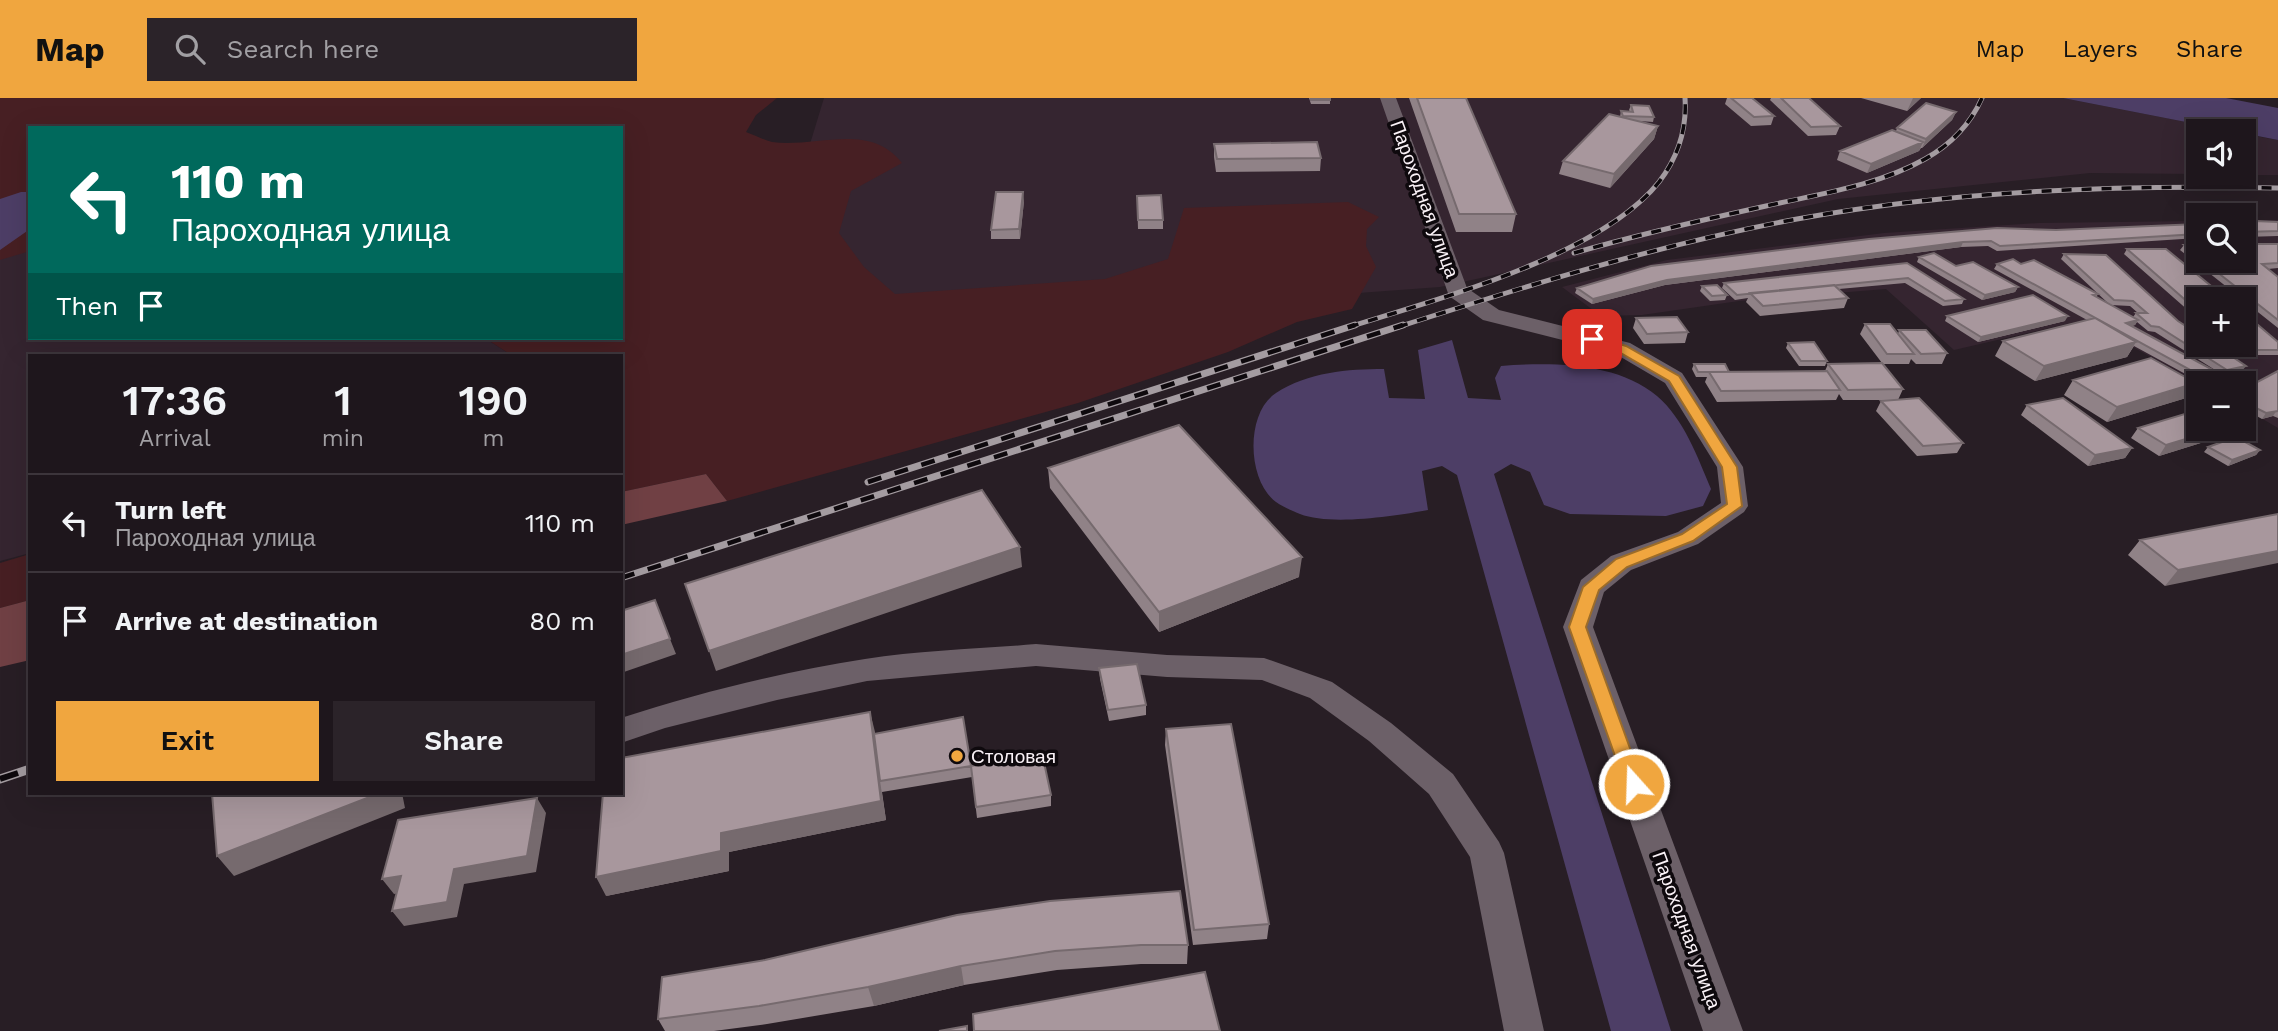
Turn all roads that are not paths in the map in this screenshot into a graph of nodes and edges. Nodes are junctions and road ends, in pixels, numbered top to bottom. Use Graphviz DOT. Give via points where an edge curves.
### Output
graph roads {
  1 [pos="1388,98"];
  2 [pos="623,731"];
  3 [pos="1524,1031"];
  4 [pos="1723,1031"];
  1 -- 4 [label="street, Пароходная улица" via="1457,291 1491,315 1622,348 1674,379 1730,467 1735,506 1688,538 1621,563 1591,587 1578,627"];
  2 -- 3 [label="street" via="765,691 867,670 1036,655 1264,669 1321,690 1441,784 1487,853"];
}
